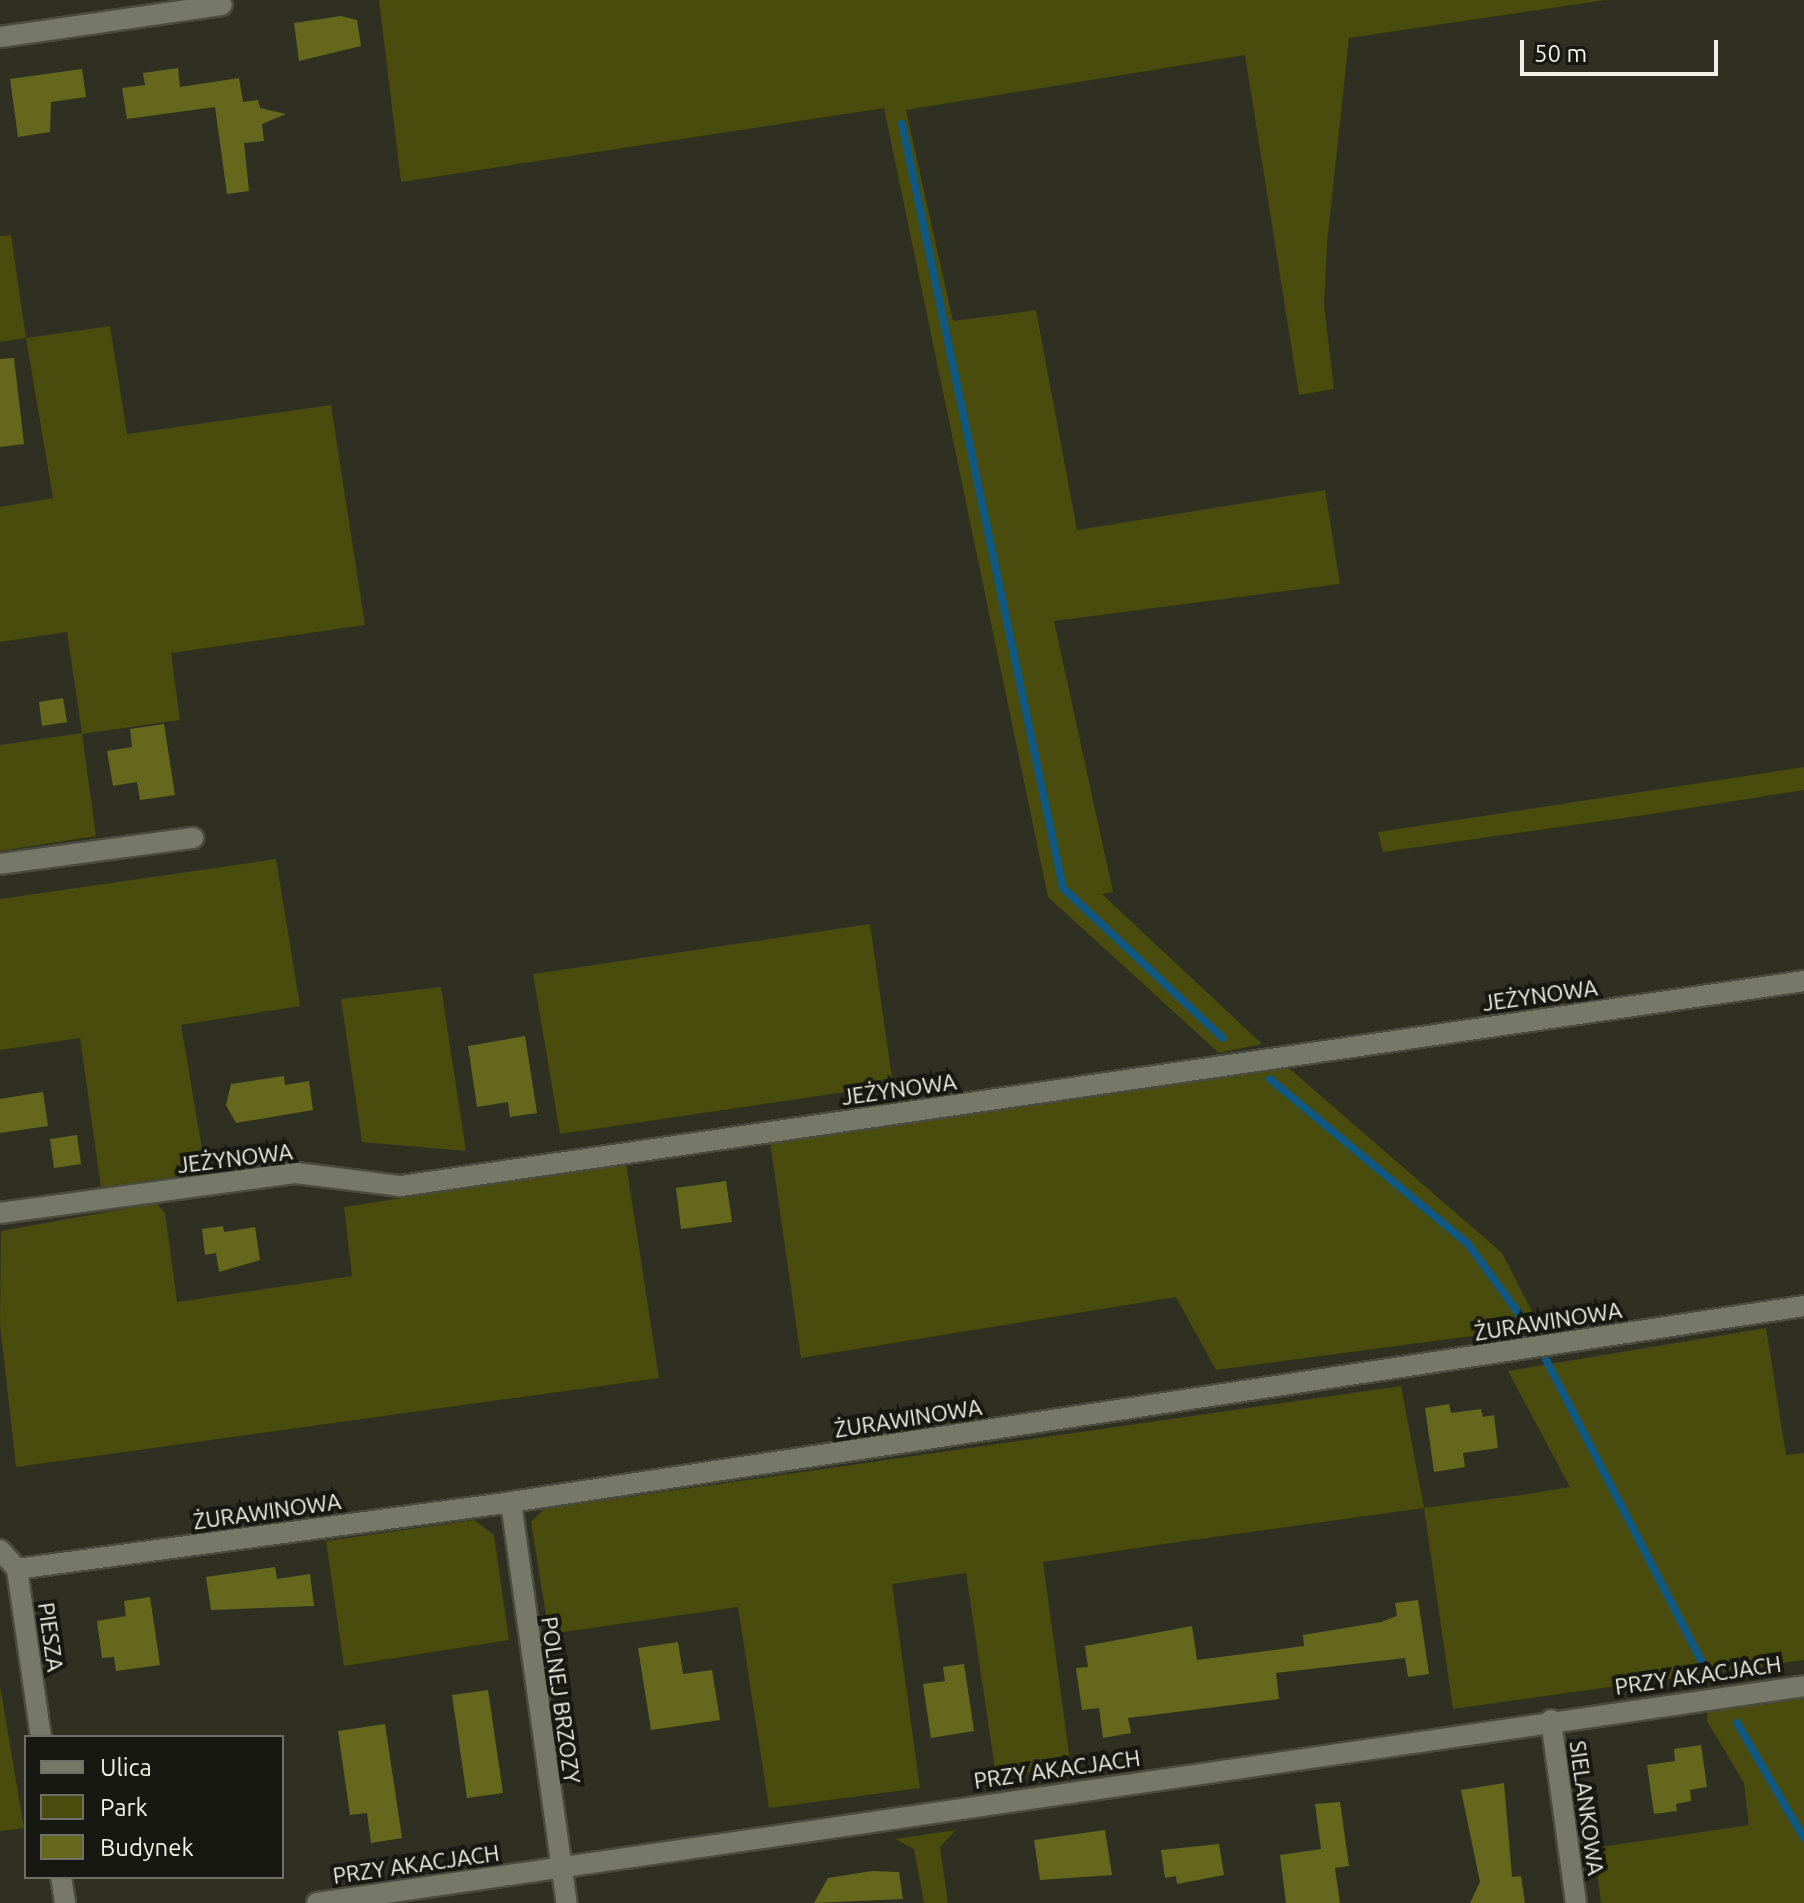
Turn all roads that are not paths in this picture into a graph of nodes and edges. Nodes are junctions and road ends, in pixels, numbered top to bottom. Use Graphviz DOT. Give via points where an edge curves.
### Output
graph roads {
  1 [pos="222,5"];
  2 [pos="0,37"];
  3 [pos="193,838"];
  4 [pos="0,864"];
  5 [pos="1804,981"];
  6 [pos="0,1213"];
  7 [pos="1804,1306"];
  8 [pos="511,1502"];
  9 [pos="0,1550"];
  10 [pos="17,1569"];
  11 [pos="1804,1686"];
  12 [pos="1551,1720"];
  13 [pos="41,1735"];
  14 [pos="560,1868"];
  15 [pos="61,1879"];
  16 [pos="65,1903"];
  17 [pos="317,1903"];
  18 [pos="567,1903"];
  19 [pos="1576,1903"];
  1 -- 2 [label="street"];
  3 -- 4 [label="street"];
  5 -- 6 [label="street, JEŻYNOWA" via="401,1186 296,1173"];
  7 -- 8 [label="street, ŻURAWINOWA"];
  8 -- 10 [label="street, ŻURAWINOWA"];
  8 -- 14 [label="street, POLNEJ BRZOZY"];
  9 -- 10 [label="street"];
  10 -- 13 [label="street, PIESZA"];
  11 -- 12 [label="street, PRZY AKACJACH"];
  12 -- 14 [label="street, PRZY AKACJACH"];
  12 -- 19 [label="street, SIELANKOWA"];
  14 -- 17 [label="street, PRZY AKACJACH"];
  14 -- 18 [label="street, POLNEJ BRZOZY"];
  15 -- 16 [label="street"];
}
